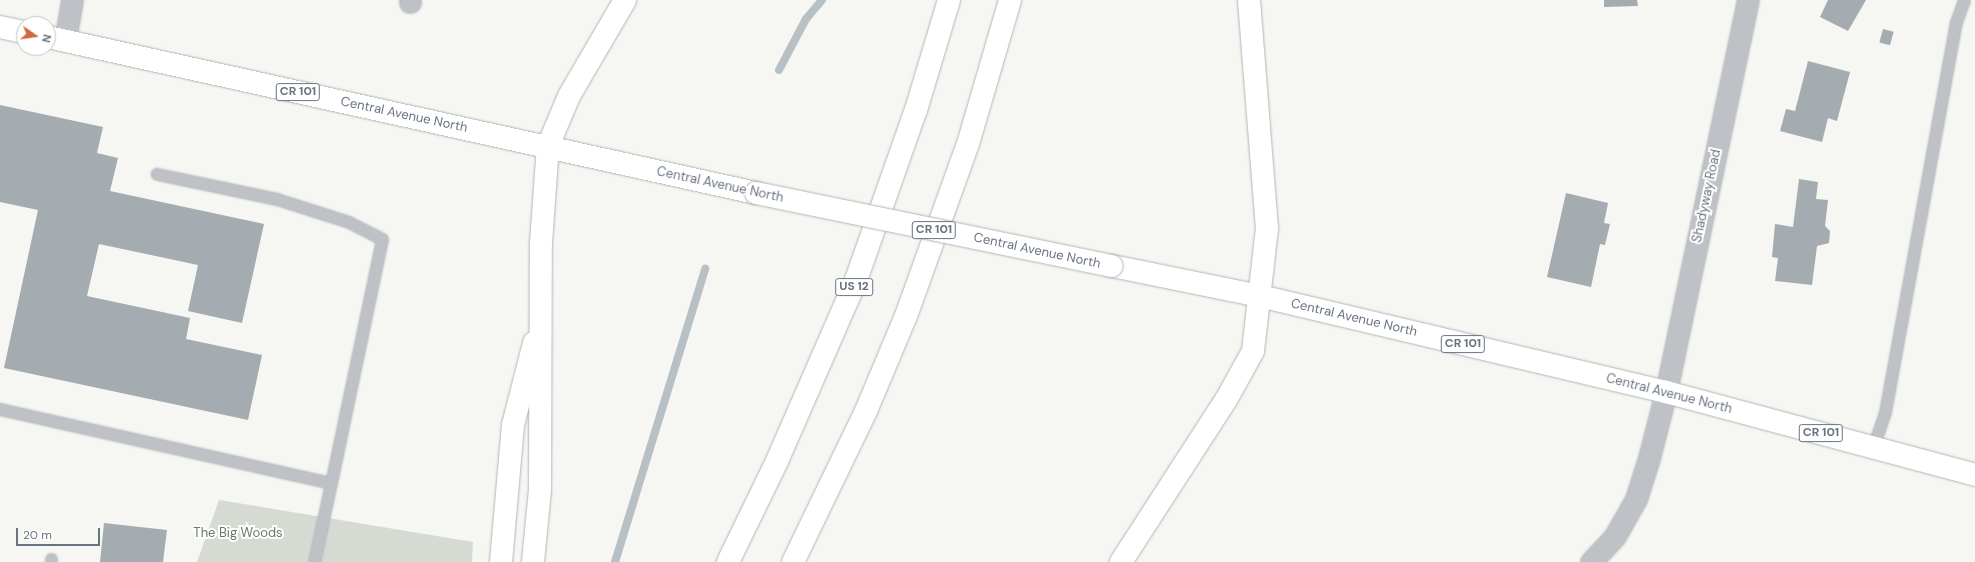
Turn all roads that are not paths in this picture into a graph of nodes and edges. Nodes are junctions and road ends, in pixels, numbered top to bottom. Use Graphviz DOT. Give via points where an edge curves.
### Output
graph roads {
  1 [pos="72,0"];
  2 [pos="625,0"];
  3 [pos="949,0"];
  4 [pos="1010,0"];
  5 [pos="1249,0"];
  6 [pos="1748,0"];
  7 [pos="1964,0"];
  8 [pos="0,27"];
  9 [pos="16,30"];
  10 [pos="56,39"];
  11 [pos="548,146"];
  12 [pos="157,174"];
  13 [pos="1260,296"];
  14 [pos="542,313"];
  15 [pos="1666,392"];
  16 [pos="0,409"];
  17 [pos="1873,447"];
  18 [pos="1975,475"];
  19 [pos="331,483"];
  20 [pos="314,562"];
  21 [pos="501,562"];
  22 [pos="533,562"];
  23 [pos="728,562"];
  24 [pos="793,562"];
  25 [pos="1121,562"];
  26 [pos="1591,562"];
  1 -- 10 [label="street"];
  2 -- 11 [label="main road" via="569,96"];
  3 -- 23 [label="main road, US 12" via="904,147 856,280 777,461"];
  4 -- 24 [label="main road" via="968,144 906,316 866,412"];
  5 -- 13 [label="main road" via="1267,229"];
  6 -- 15 [label="street, Shadyway Road"];
  7 -- 17 [label="lane" via="1956,22 1885,412"];
  8 -- 9 [label="main road"];
  10 -- 11 [label="main road, Central Avenue North / CR 101"];
  11 -- 13 [label="main road, Central Avenue North / CR 101, bridge" via="756,193"];
  11 -- 14 [label="main road" via="542,197"];
  12 -- 19 [label="lane" via="277,199 349,222 382,239"];
  13 -- 15 [label="main road, Central Avenue North / CR 101"];
  13 -- 25 [label="main road" via="1253,351 1218,413"];
  14 -- 21 [label="main road" via="513,425"];
  14 -- 22 [label="main road" via="540,489"];
  15 -- 17 [label="main road, Central Avenue North / CR 101"];
  15 -- 26 [label="street, Shadyway Road" via="1636,499 1615,536"];
  16 -- 19 [label="lane"];
  17 -- 18 [label="main road, Central Avenue North / CR 101"];
  19 -- 20 [label="lane"];
}
